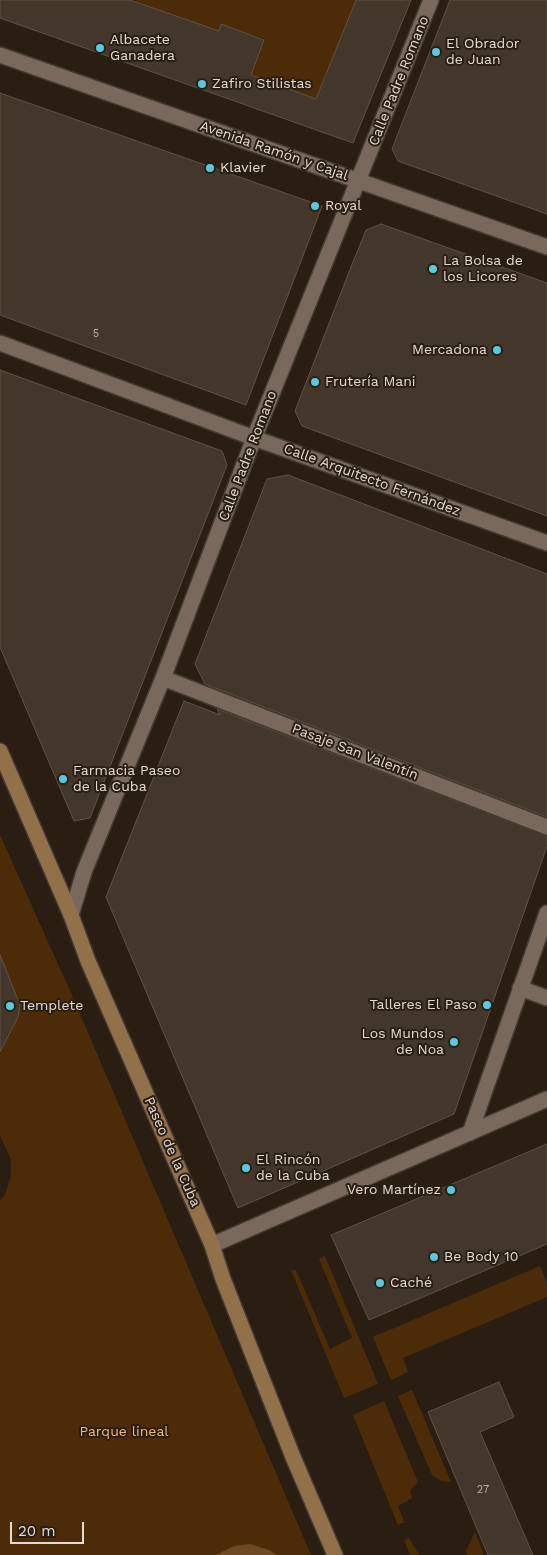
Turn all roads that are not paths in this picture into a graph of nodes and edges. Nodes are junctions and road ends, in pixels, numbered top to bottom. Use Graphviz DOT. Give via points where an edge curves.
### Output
graph roads {
  1 [pos="431,0"];
  2 [pos="0,55"];
  3 [pos="359,181"];
  4 [pos="547,246"];
  5 [pos="0,343"];
  6 [pos="254,438"];
  7 [pos="547,543"];
  8 [pos="163,678"];
  9 [pos="0,752"];
  10 [pos="547,827"];
  11 [pos="547,913"];
  12 [pos="71,915"];
  13 [pos="520,988"];
  14 [pos="547,998"];
  15 [pos="547,1099"];
  16 [pos="470,1133"];
  17 [pos="212,1245"];
  18 [pos="335,1555"];
  1 -- 3 [label="street, Calle Padre Romano"];
  2 -- 3 [label="street, Avenida Ramón y Cajal"];
  3 -- 4 [label="street, Avenida Ramón y Cajal"];
  3 -- 6 [label="street, Calle Padre Romano"];
  5 -- 6 [label="street, Calle Arquitecto Fernández"];
  6 -- 7 [label="street, Calle Arquitecto Fernández"];
  6 -- 8 [label="street, Calle Padre Romano"];
  8 -- 10 [label="street, Pasaje San Valentín"];
  8 -- 12 [label="street, Calle Padre Romano" via="84,872"];
  9 -- 12 [label="main road, Paseo de la Cuba"];
  11 -- 13 [label="street"];
  12 -- 17 [label="main road, Paseo de la Cuba"];
  13 -- 14 [label="street"];
  13 -- 16 [label="street"];
  15 -- 16 [label="street"];
  16 -- 17 [label="street"];
  17 -- 18 [label="main road, Paseo de la Cuba"];
}
